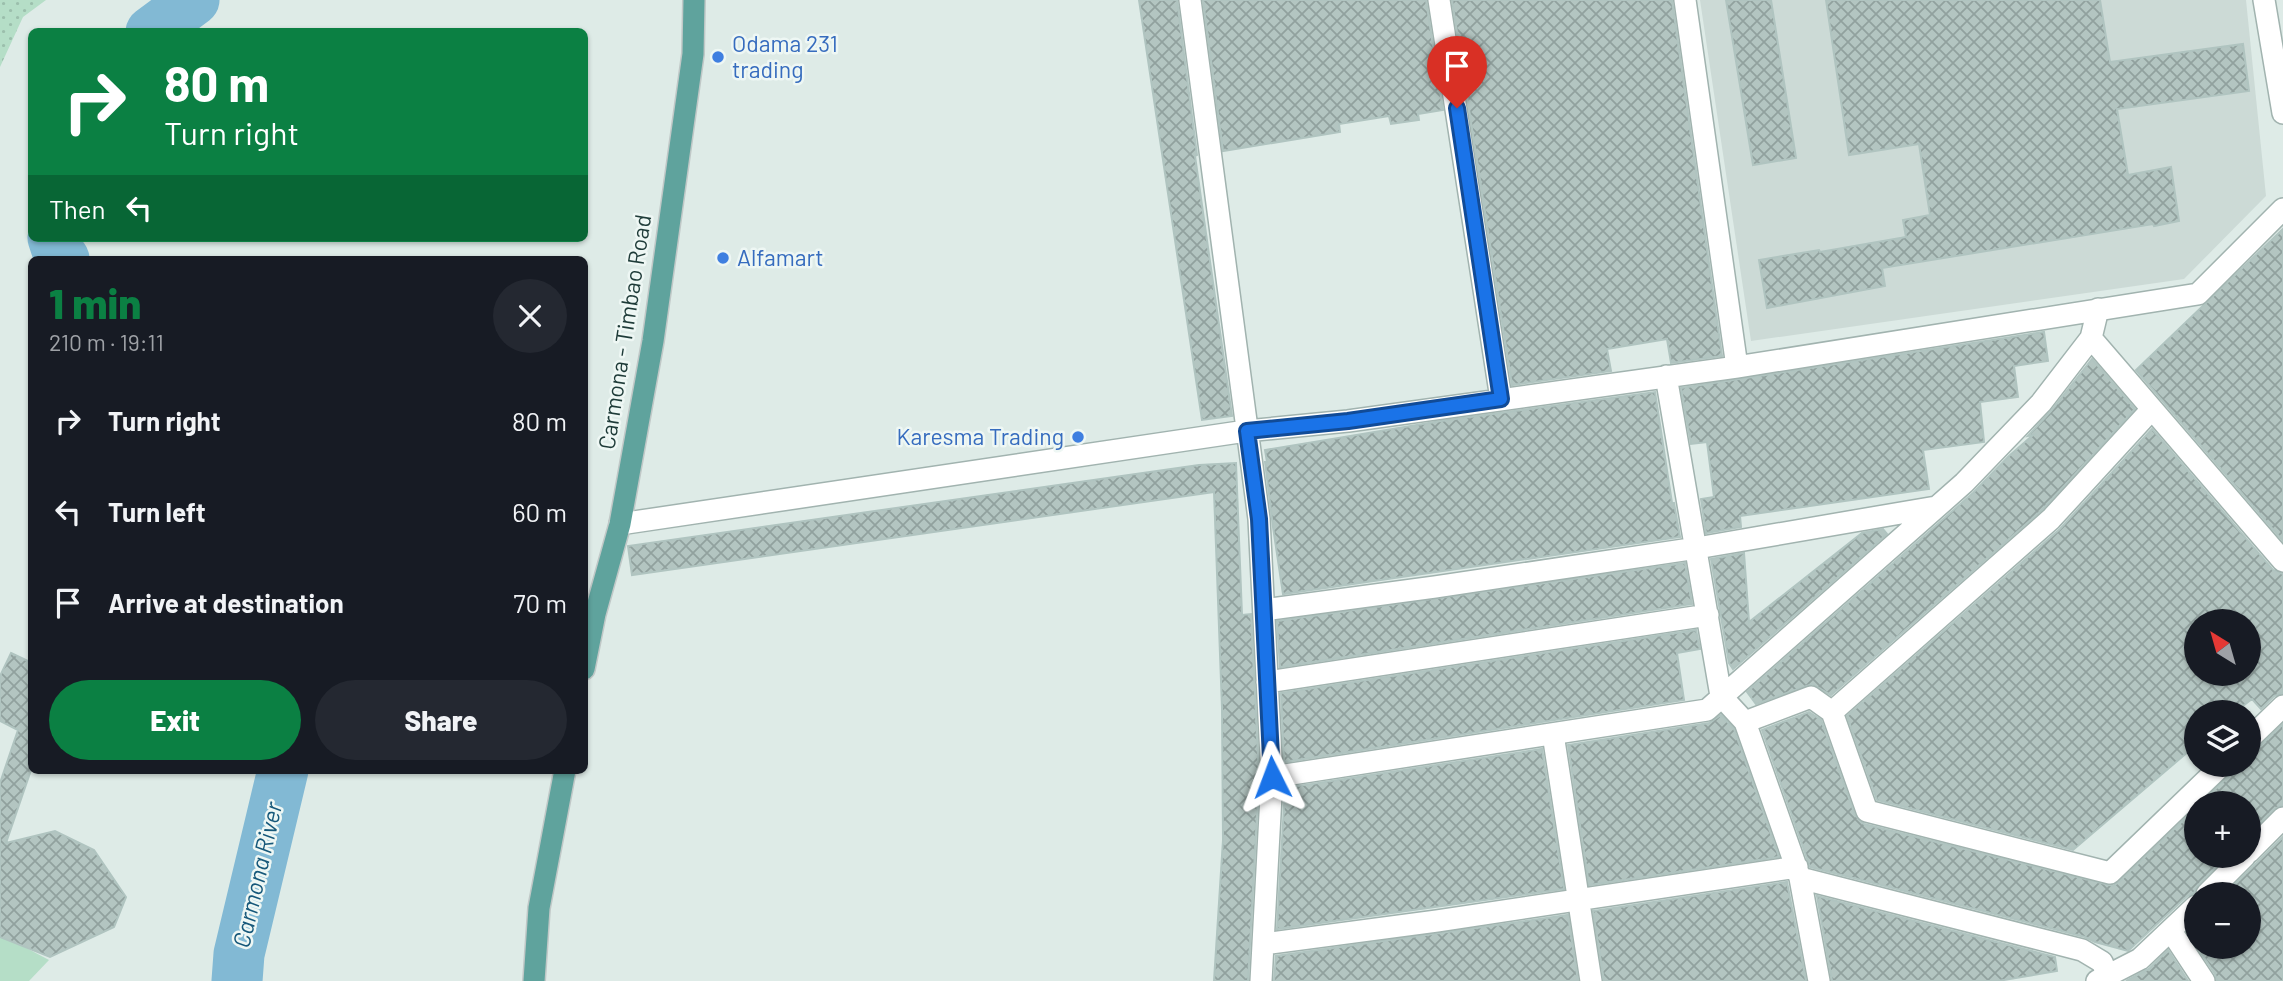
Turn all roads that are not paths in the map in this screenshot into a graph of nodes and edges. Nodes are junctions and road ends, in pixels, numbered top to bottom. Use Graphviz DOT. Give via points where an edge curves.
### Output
graph roads {
  1 [pos="694,0"];
  2 [pos="1190,0"];
  3 [pos="1439,0"];
  4 [pos="1685,0"];
  5 [pos="2264,0"];
  6 [pos="2283,113"];
  7 [pos="2283,209"];
  8 [pos="2098,309"];
  9 [pos="2091,338"];
  10 [pos="1737,367"];
  11 [pos="1666,376"];
  12 [pos="1501,399"];
  13 [pos="2152,409"];
  14 [pos="1247,431"];
  15 [pos="1937,507"];
  16 [pos="620,524"];
  17 [pos="1697,548"];
  18 [pos="2283,561"];
  19 [pos="1264,610"];
  20 [pos="1708,615"];
  21 [pos="588,649"];
  22 [pos="1267,682"];
  23 [pos="1721,696"];
  24 [pos="2283,706"];
  25 [pos="1832,712"];
  26 [pos="1745,722"];
  27 [pos="2261,727"];
  28 [pos="1553,734"];
  29 [pos="564,774"];
  30 [pos="1272,777"];
  31 [pos="2210,777"];
  32 [pos="2283,818"];
  33 [pos="2261,840"];
  34 [pos="2233,868"];
  35 [pos="1798,873"];
  36 [pos="2219,882"];
  37 [pos="1579,900"];
  38 [pos="2184,917"];
  39 [pos="2171,931"];
  40 [pos="1264,944"];
  41 [pos="2105,980"];
  42 [pos="534,981"];
  43 [pos="1261,981"];
  44 [pos="1591,981"];
  45 [pos="1819,981"];
  46 [pos="2204,981"];
  1 -- 16 [label="main road, Carmona - Timbao Road" via="683,133"];
  2 -- 14 [label="street"];
  3 -- 12 [label="street"];
  4 -- 10 [label="street"];
  5 -- 6 [label="street"];
  7 -- 8 [label="street" via="2198,294"];
  8 -- 9 [label="street"];
  8 -- 10 [label="street"];
  9 -- 13 [label="street"];
  9 -- 15 [label="street" via="2041,403"];
  10 -- 11 [label="street"];
  11 -- 12 [label="street"];
  11 -- 17 [label="street"];
  12 -- 14 [label="street"];
  13 -- 18 [label="street"];
  13 -- 25 [label="street" via="2051,519"];
  14 -- 16 [label="street"];
  14 -- 19 [label="street" via="1259,519"];
  15 -- 17 [label="street"];
  15 -- 23 [label="street"];
  16 -- 21 [label="main road, Carmona - Timbao Road"];
  17 -- 19 [label="street"];
  17 -- 20 [label="street"];
  19 -- 22 [label="street"];
  20 -- 22 [label="street"];
  20 -- 23 [label="street"];
  22 -- 30 [label="street"];
  23 -- 26 [label="street"];
  23 -- 28 [label="street" via="1707,710"];
  24 -- 27 [label="street"];
  25 -- 26 [label="street" via="1811,698"];
  25 -- 31 [label="street" via="1867,811 2110,873"];
  26 -- 35 [label="street"];
  28 -- 30 [label="street"];
  28 -- 37 [label="street"];
  29 -- 42 [label="main road" via="539,908"];
  30 -- 40 [label="street"];
  32 -- 33 [label="street"];
  34 -- 36 [label="street"];
  35 -- 37 [label="street"];
  35 -- 41 [label="street" via="2082,950 2102,962"];
  35 -- 45 [label="street"];
  37 -- 40 [label="street"];
  37 -- 44 [label="street"];
  38 -- 39 [label="street"];
  39 -- 41 [label="street" via="2140,959"];
  39 -- 46 [label="street"];
  40 -- 43 [label="street"];
}
